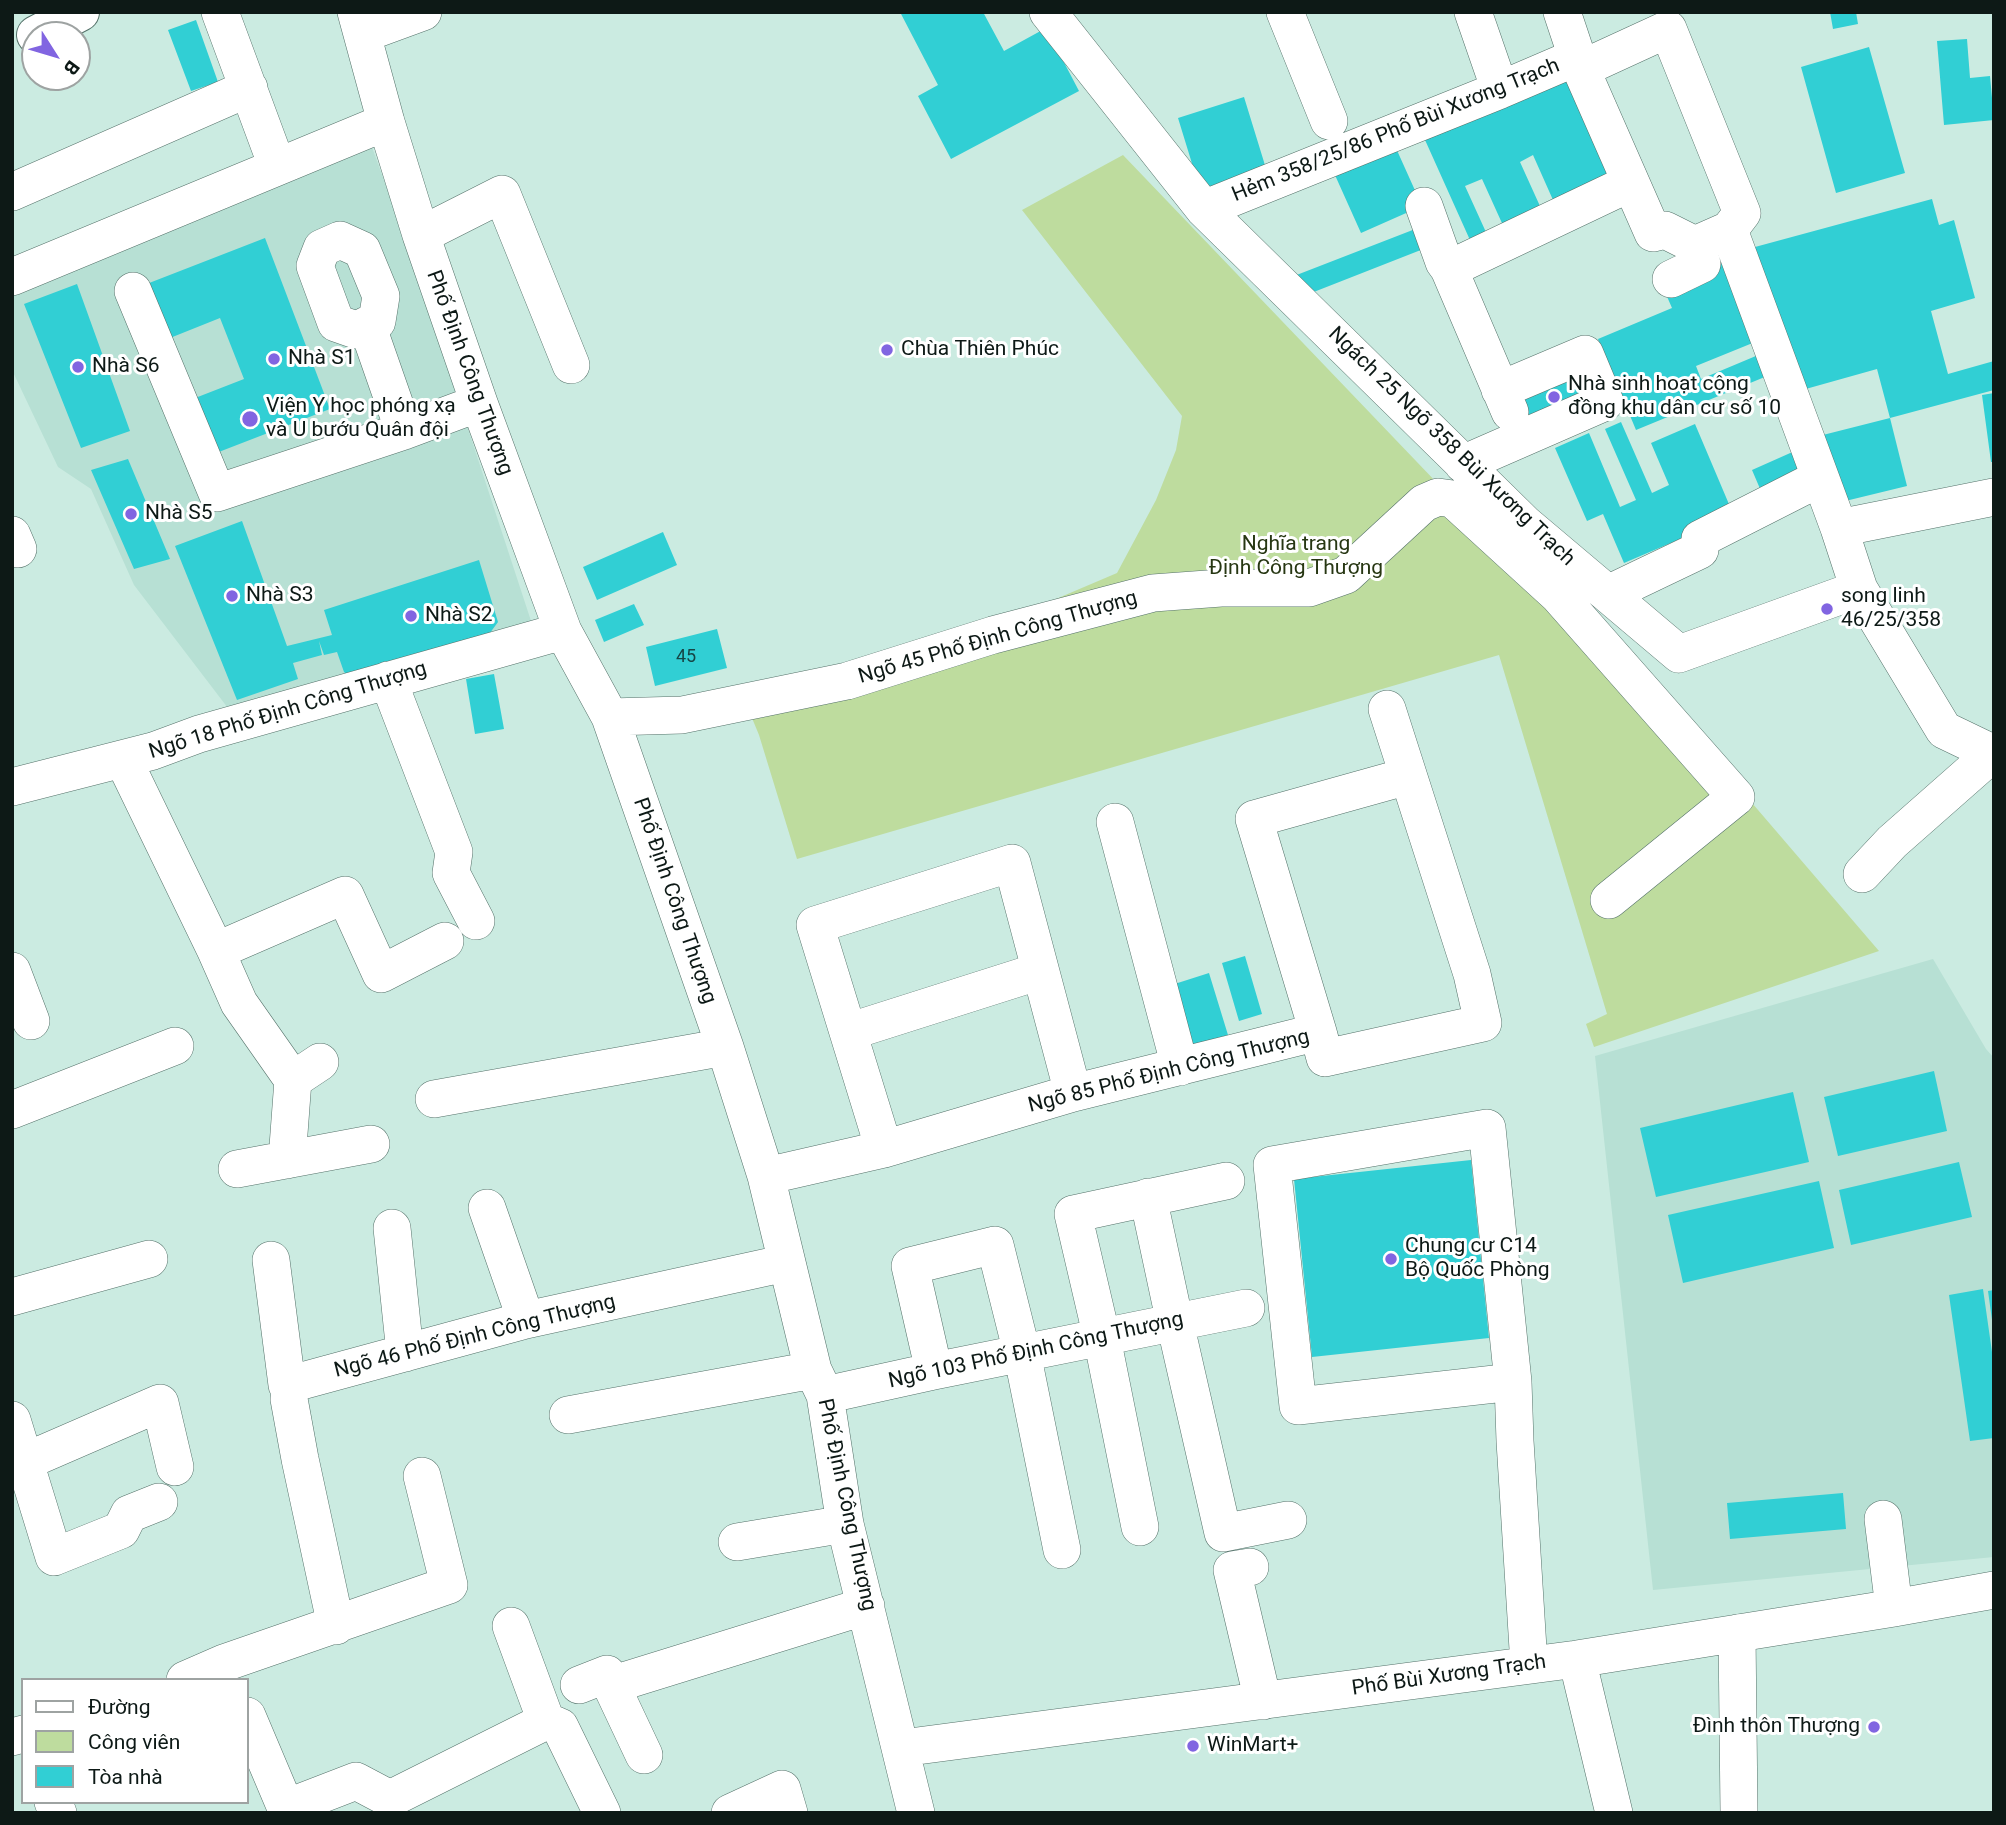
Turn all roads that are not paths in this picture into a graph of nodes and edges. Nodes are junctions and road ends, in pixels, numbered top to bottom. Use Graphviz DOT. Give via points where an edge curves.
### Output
graph roads {
  1 [pos="80,12"];
  2 [pos="220,12"];
  3 [pos="423,12"];
  4 [pos="1048,12"];
  5 [pos="1285,12"];
  6 [pos="1473,12"];
  7 [pos="1562,12"];
  8 [pos="63,21"];
  9 [pos="359,23"];
  10 [pos="1579,63"];
  11 [pos="249,88"];
  12 [pos="1500,90"];
  13 [pos="1329,121"];
  14 [pos="386,122"];
  15 [pos="277,166"];
  16 [pos="1630,183"];
  17 [pos="12,192"];
  18 [pos="1424,206"];
  19 [pos="1204,209"];
  20 [pos="1728,230"];
  21 [pos="423,243"];
  22 [pos="1695,245"];
  23 [pos="1449,269"];
  24 [pos="372,275"];
  25 [pos="12,277"];
  26 [pos="1671,279"];
  27 [pos="133,291"];
  28 [pos="367,325"];
  29 [pos="571,365"];
  30 [pos="1500,390"];
  31 [pos="479,403"];
  32 [pos="404,431"];
  33 [pos="1522,438"];
  34 [pos="1463,464"];
  35 [pos="1820,478"];
  36 [pos="1994,497"];
  37 [pos="1839,528"];
  38 [pos="1859,589"];
  39 [pos="1608,594"];
  40 [pos="563,631"];
  41 [pos="388,680"];
  42 [pos="1387,709"];
  43 [pos="610,717"];
  44 [pos="1993,753"];
  45 [pos="123,759"];
  46 [pos="1408,776"];
  47 [pos="12,787"];
  48 [pos="1119,821"];
  49 [pos="1862,874"];
  50 [pos="1609,900"];
  51 [pos="476,921"];
  52 [pos="445,941"];
  53 [pos="216,951"];
  54 [pos="12,971"];
  55 [pos="1041,971"];
  56 [pos="31,1021"];
  57 [pos="848,1032"];
  58 [pos="1318,1032"];
  59 [pos="175,1046"];
  60 [pos="725,1047"];
  61 [pos="1180,1067"];
  62 [pos="1073,1093"];
  63 [pos="434,1099"];
  64 [pos="12,1110"];
  65 [pos="372,1144"];
  66 [pos="884,1149"];
  67 [pos="286,1160"];
  68 [pos="237,1168"];
  69 [pos="766,1176"];
  70 [pos="1226,1181"];
  71 [pos="1148,1197"];
  72 [pos="487,1208"];
  73 [pos="392,1228"];
  74 [pos="149,1259"];
  75 [pos="271,1260"];
  76 [pos="786,1263"];
  77 [pos="12,1297"];
  78 [pos="1246,1308"];
  79 [pos="526,1320"];
  80 [pos="1175,1323"];
  81 [pos="1102,1338"];
  82 [pos="405,1353"];
  83 [pos="1022,1353"];
  84 [pos="934,1371"];
  85 [pos="819,1382"];
  86 [pos="1513,1382"];
  87 [pos="289,1399"];
  88 [pos="568,1415"];
  89 [pos="12,1420"];
  90 [pos="24,1462"];
  91 [pos="175,1467"];
  92 [pos="422,1476"];
  93 [pos="159,1502"];
  94 [pos="1883,1519"];
  95 [pos="1288,1520"];
  96 [pos="845,1524"];
  97 [pos="1140,1527"];
  98 [pos="737,1542"];
  99 [pos="1062,1550"];
  100 [pos="1250,1567"];
  101 [pos="1994,1590"];
  102 [pos="866,1606"];
  103 [pos="1894,1608"];
  104 [pos="336,1626"];
  105 [pos="512,1626"];
  106 [pos="1737,1633"];
  107 [pos="1577,1659"];
  108 [pos="1529,1665"];
  109 [pos="228,1672"];
  110 [pos="196,1678"];
  111 [pos="1263,1701"];
  112 [pos="248,1718"];
  113 [pos="546,1721"];
  114 [pos="902,1748"];
  115 [pos="644,1755"];
  116 [pos="287,1811"];
  117 [pos="602,1813"];
  118 [pos="730,1813"];
  119 [pos="789,1813"];
  120 [pos="916,1813"];
  121 [pos="1614,1813"];
  122 [pos="1739,1813"];
  1 -- 8 [label="main road"];
  2 -- 11 [label="street"];
  3 -- 9 [label="street"];
  4 -- 19 [label="street, Ngách 25 Ngõ 358 Bùi Xương Trạch"];
  5 -- 13 [label="street"];
  6 -- 12 [label="street"];
  7 -- 10 [label="street"];
  9 -- 14 [label="street, Phố Định Công Thượng"];
  10 -- 12 [label="street, Hẻm 358/25/86 Phố Bùi Xương Trạch"];
  10 -- 16 [label="street, Hẻm 358/25/86 Phố Bùi Xương Trạch"];
  10 -- 20 [label="street" via="1668,29 1742,213"];
  11 -- 15 [label="street"];
  11 -- 17 [label="street"];
  12 -- 19 [label="street, Hẻm 358/25/86 Phố Bùi Xương Trạch"];
  14 -- 15 [label="street"];
  14 -- 21 [label="street, Phố Định Công Thượng"];
  15 -- 25 [label="street"];
  16 -- 22 [label="street, Hẻm 358/25/86 Phố Bùi Xương Trạch" via="1653,233 1665,230"];
  16 -- 23 [label="street"];
  18 -- 23 [label="street"];
  19 -- 34 [label="street, Ngách 25 Ngõ 358 Bùi Xương Trạch"];
  20 -- 22 [label="street"];
  20 -- 35 [label="street"];
  21 -- 24 [label="street" via="412,258"];
  21 -- 29 [label="street" via="502,194"];
  21 -- 31 [label="street, Phố Định Công Thượng"];
  22 -- 26 [label="street" via="1702,264"];
  23 -- 30 [label="street"];
  24 -- 28 [label="street" via="381,296 377,321"];
  24 -- 28 [label="street" via="362,250 340,240 322,248 315,266 336,323 356,330"];
  27 -- 32 [label="street" via="217,493"];
  28 -- 32 [label="street"];
  30 -- 33 [label="street"];
  30 -- 33 [label="street" via="1585,354 1605,402"];
  31 -- 32 [label="street"];
  31 -- 40 [label="street, Phố Định Công Thượng"];
  33 -- 34 [label="street"];
  34 -- 39 [label="street, Ngách 25 Ngõ 358 Bùi Xương Trạch"];
  35 -- 37 [label="street"];
  35 -- 39 [label="street" via="1700,539 1700,550"];
  36 -- 37 [label="street"];
  37 -- 38 [label="street"];
  38 -- 39 [label="street, Ngách 25 Ngõ 358 Bùi Xương Trạch" via="1679,654"];
  38 -- 44 [label="street" via="1944,730"];
  40 -- 41 [label="street, Ngõ 18 Phố Định Công Thượng"];
  40 -- 43 [label="street, Phố Định Công Thượng"];
  41 -- 45 [label="street, Ngõ 18 Phố Định Công Thượng"];
  41 -- 51 [label="street" via="454,852 451,873"];
  42 -- 46 [label="street, Ngõ 85 Phố Định Công Thượng"];
  43 -- 50 [label="street, Ngõ 45 Phố Định Công Thượng" via="682,715 847,681 993,635 1153,593 1309,588 1346,575 1424,503 1453,499 1558,596 1736,797"];
  43 -- 60 [label="street, Phố Định Công Thượng"];
  44 -- 49 [label="street"];
  45 -- 47 [label="street, Ngõ 18 Phố Định Công Thượng"];
  45 -- 53 [label="street"];
  46 -- 58 [label="street" via="1254,819"];
  46 -- 58 [label="street, Ngõ 85 Phố Định Công Thượng" via="1472,974 1483,1023 1325,1058"];
  48 -- 61 [label="street"];
  52 -- 53 [label="street" via="382,974 345,895"];
  53 -- 67 [label="street" via="239,1003 307,1071"];
  54 -- 56 [label="street"];
  55 -- 57 [label="street"];
  55 -- 57 [label="street" via="1012,863 816,925"];
  55 -- 62 [label="street"];
  57 -- 66 [label="street"];
  58 -- 61 [label="street, Ngõ 85 Phố Định Công Thượng"];
  59 -- 64 [label="street"];
  60 -- 63 [label="street"];
  60 -- 69 [label="street, Phố Định Công Thượng"];
  61 -- 62 [label="street, Ngõ 85 Phố Định Công Thượng"];
  62 -- 66 [label="street, Ngõ 85 Phố Định Công Thượng"];
  65 -- 67 [label="street"];
  66 -- 69 [label="street, Ngõ 85 Phố Định Công Thượng"];
  67 -- 68 [label="street"];
  69 -- 76 [label="street, Phố Định Công Thượng"];
  70 -- 71 [label="street"];
  71 -- 80 [label="street"];
  71 -- 81 [label="street" via="1073,1214"];
  72 -- 79 [label="street"];
  73 -- 82 [label="street"];
  74 -- 77 [label="street"];
  75 -- 82 [label="street, Ngõ 46 Phố Định Công Thượng" via="287,1385"];
  76 -- 79 [label="street, Ngõ 46 Phố Định Công Thượng"];
  76 -- 85 [label="street, Phố Định Công Thượng"];
  78 -- 80 [label="street, Ngõ 103 Phố Định Công Thượng"];
  79 -- 82 [label="street, Ngõ 46 Phố Định Công Thượng"];
  80 -- 81 [label="street, Ngõ 103 Phố Định Công Thượng"];
  80 -- 95 [label="street" via="1223,1533"];
  81 -- 83 [label="street, Ngõ 103 Phố Định Công Thượng"];
  81 -- 97 [label="street"];
  83 -- 84 [label="street, Ngõ 103 Phố Định Công Thượng"];
  83 -- 84 [label="street" via="995,1245 910,1266"];
  83 -- 99 [label="street"];
  84 -- 85 [label="street, Ngõ 103 Phố Định Công Thượng"];
  85 -- 88 [label="street, Ngõ 103 Phố Định Công Thượng"];
  85 -- 96 [label="street, Phố Định Công Thượng"];
  86 -- 86 [label="street" via="1488,1128 1272,1166 1298,1406"];
  86 -- 108 [label="street"];
  87 -- 104 [label="street"];
  89 -- 90 [label="street"];
  90 -- 91 [label="street" via="160,1404"];
  90 -- 93 [label="street" via="54,1557 121,1530 129,1514"];
  92 -- 104 [label="street" via="449,1585"];
  94 -- 103 [label="street"];
  96 -- 98 [label="street"];
  96 -- 102 [label="street, Phố Định Công Thượng"];
  100 -- 111 [label="street" via="1231,1570"];
  101 -- 103 [label="street, Phố Bùi Xương Trạch"];
  102 -- 114 [label="street, Phố Định Công Thượng"];
  102 -- 115 [label="street" via="595,1685"];
  103 -- 106 [label="street, Phố Bùi Xương Trạch"];
  104 -- 109 [label="street"];
  105 -- 113 [label="street"];
  106 -- 107 [label="street, Phố Bùi Xương Trạch"];
  106 -- 122 [label="street"];
  107 -- 108 [label="street, Phố Bùi Xương Trạch"];
  107 -- 121 [label="street"];
  108 -- 111 [label="street, Phố Bùi Xương Trạch"];
  109 -- 110 [label="street"];
  111 -- 114 [label="street, Phố Bùi Xương Trạch"];
  112 -- 116 [label="street"];
  113 -- 116 [label="street" via="390,1799 356,1781"];
  113 -- 117 [label="street" via="561,1727"];
  114 -- 120 [label="street, Phố Định Công Thượng"];
  118 -- 119 [label="street" via="782,1789"];
}
